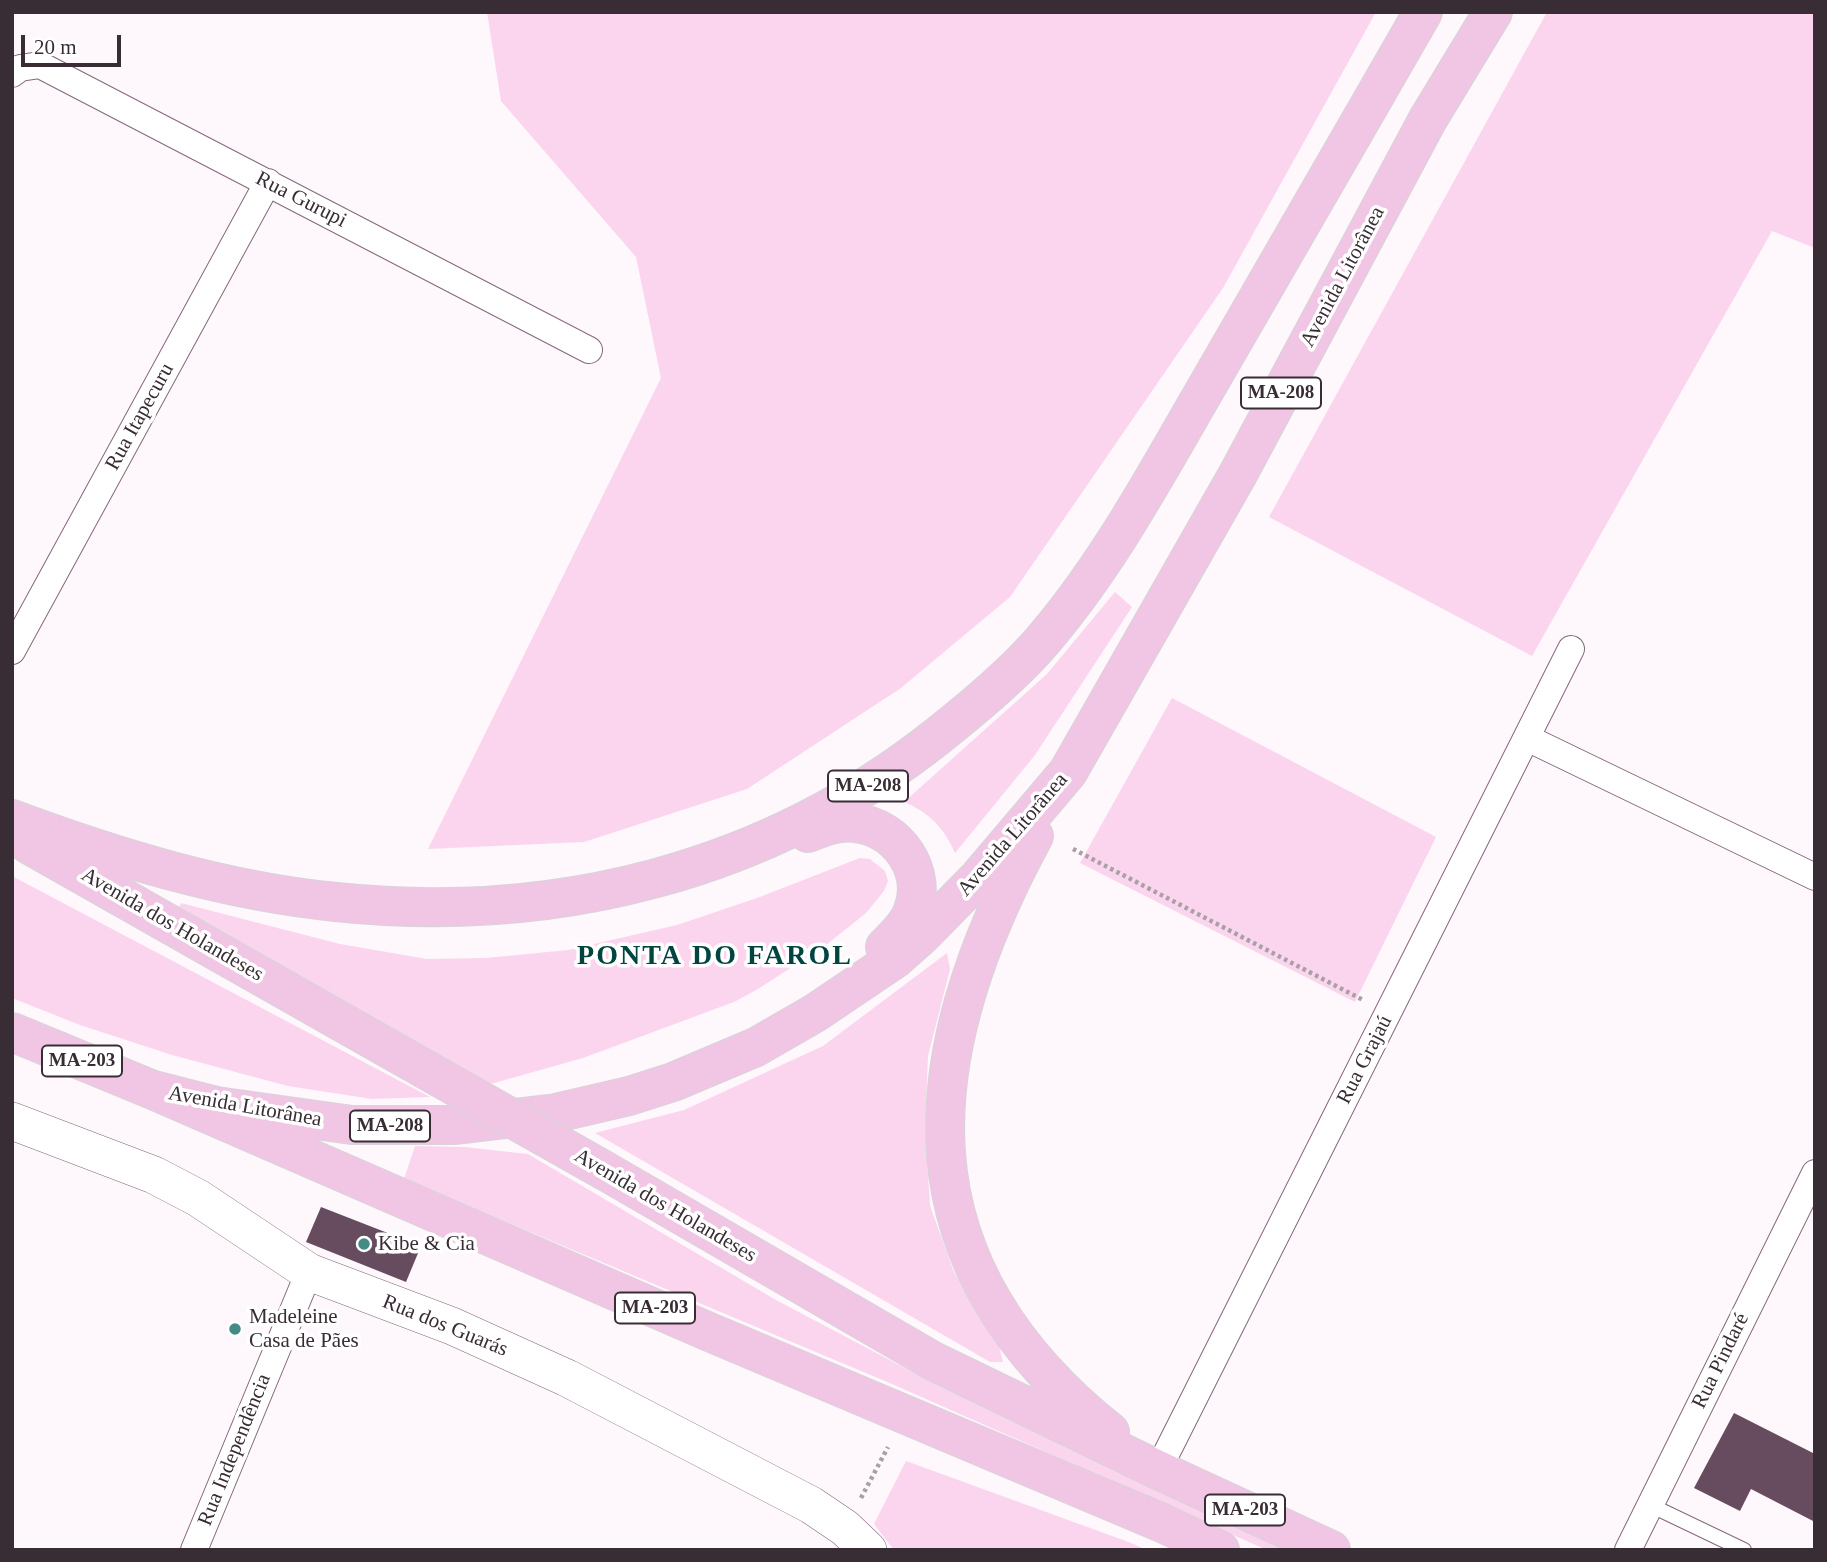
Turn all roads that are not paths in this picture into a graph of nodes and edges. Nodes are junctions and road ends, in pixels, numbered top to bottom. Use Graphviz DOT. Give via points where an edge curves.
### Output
graph roads {
  1 [pos="1423,12"];
  2 [pos="1493,12"];
  3 [pos="12,74"];
  4 [pos="268,182"];
  5 [pos="589,350"];
  6 [pos="1571,649"];
  7 [pos="12,651"];
  8 [pos="1527,738"];
  9 [pos="1068,772"];
  10 [pos="12,819"];
  11 [pos="12,834"];
  12 [pos="1815,877"];
  13 [pos="584,894"];
  14 [pos="831,1003"];
  15 [pos="12,1031"];
  16 [pos="153,1090"];
  17 [pos="12,1121"];
  18 [pos="1815,1173"];
  19 [pos="309,1272"];
  20 [pos="1158,1470"];
  21 [pos="1650,1505"];
  22 [pos="856,1539"];
  23 [pos="194,1550"];
  24 [pos="1220,1550"];
  25 [pos="1331,1550"];
  26 [pos="1628,1550"];
  27 [pos="1744,1550"];
  1 -- 13 [label="main road, MA-208" via="1149,484 1091,578 1034,650 914,755 822,813 720,859"];
  2 -- 9 [label="main road, Avenida Litorânea / MA-208" via="1428,119 1238,474"];
  3 -- 4 [label="street, Rua Gurupi" via="40,65"];
  4 -- 5 [label="street, Rua Gurupi"];
  4 -- 7 [label="street, Rua Itapecuru"];
  6 -- 8 [label="street, Rua Grajaú"];
  8 -- 12 [label="street"];
  8 -- 20 [label="street, Rua Grajaú"];
  9 -- 14 [label="main road, Avenida Litorânea / MA-208" via="979,877 923,934"];
  9 -- 20 [label="main road" via="1015,872 971,973 949,1074 945,1155 953,1206 968,1254 1014,1335 1086,1413"];
  10 -- 13 [label="main road, MA-208" via="136,861 250,890 339,903 488,906"];
  11 -- 20 [label="main road, Avenida dos Holandeses / MA-203, bridge" via="933,1361"];
  13 -- 14 [label="main road" via="723,866 827,825 847,822 872,827 908,855 918,886 916,901 905,925"];
  14 -- 16 [label="main road, Avenida Litorânea / MA-208" via="756,1047 673,1082 606,1102 523,1118 456,1125 352,1125 216,1106"];
  15 -- 16 [label="main road, MA-203"];
  16 -- 24 [label="main road, MA-203"];
  17 -- 19 [label="street, Rua dos Guarás" via="154,1175 198,1198"];
  18 -- 21 [label="street, Rua Pindaré"];
  19 -- 22 [label="street, Rua dos Guarás" via="452,1326 567,1378 811,1505"];
  19 -- 23 [label="street, Rua Independência"];
  20 -- 25 [label="main road, Avenida dos Holandeses / MA-203"];
  21 -- 26 [label="street, Rua Pindaré"];
  21 -- 27 [label="lane"];
}
